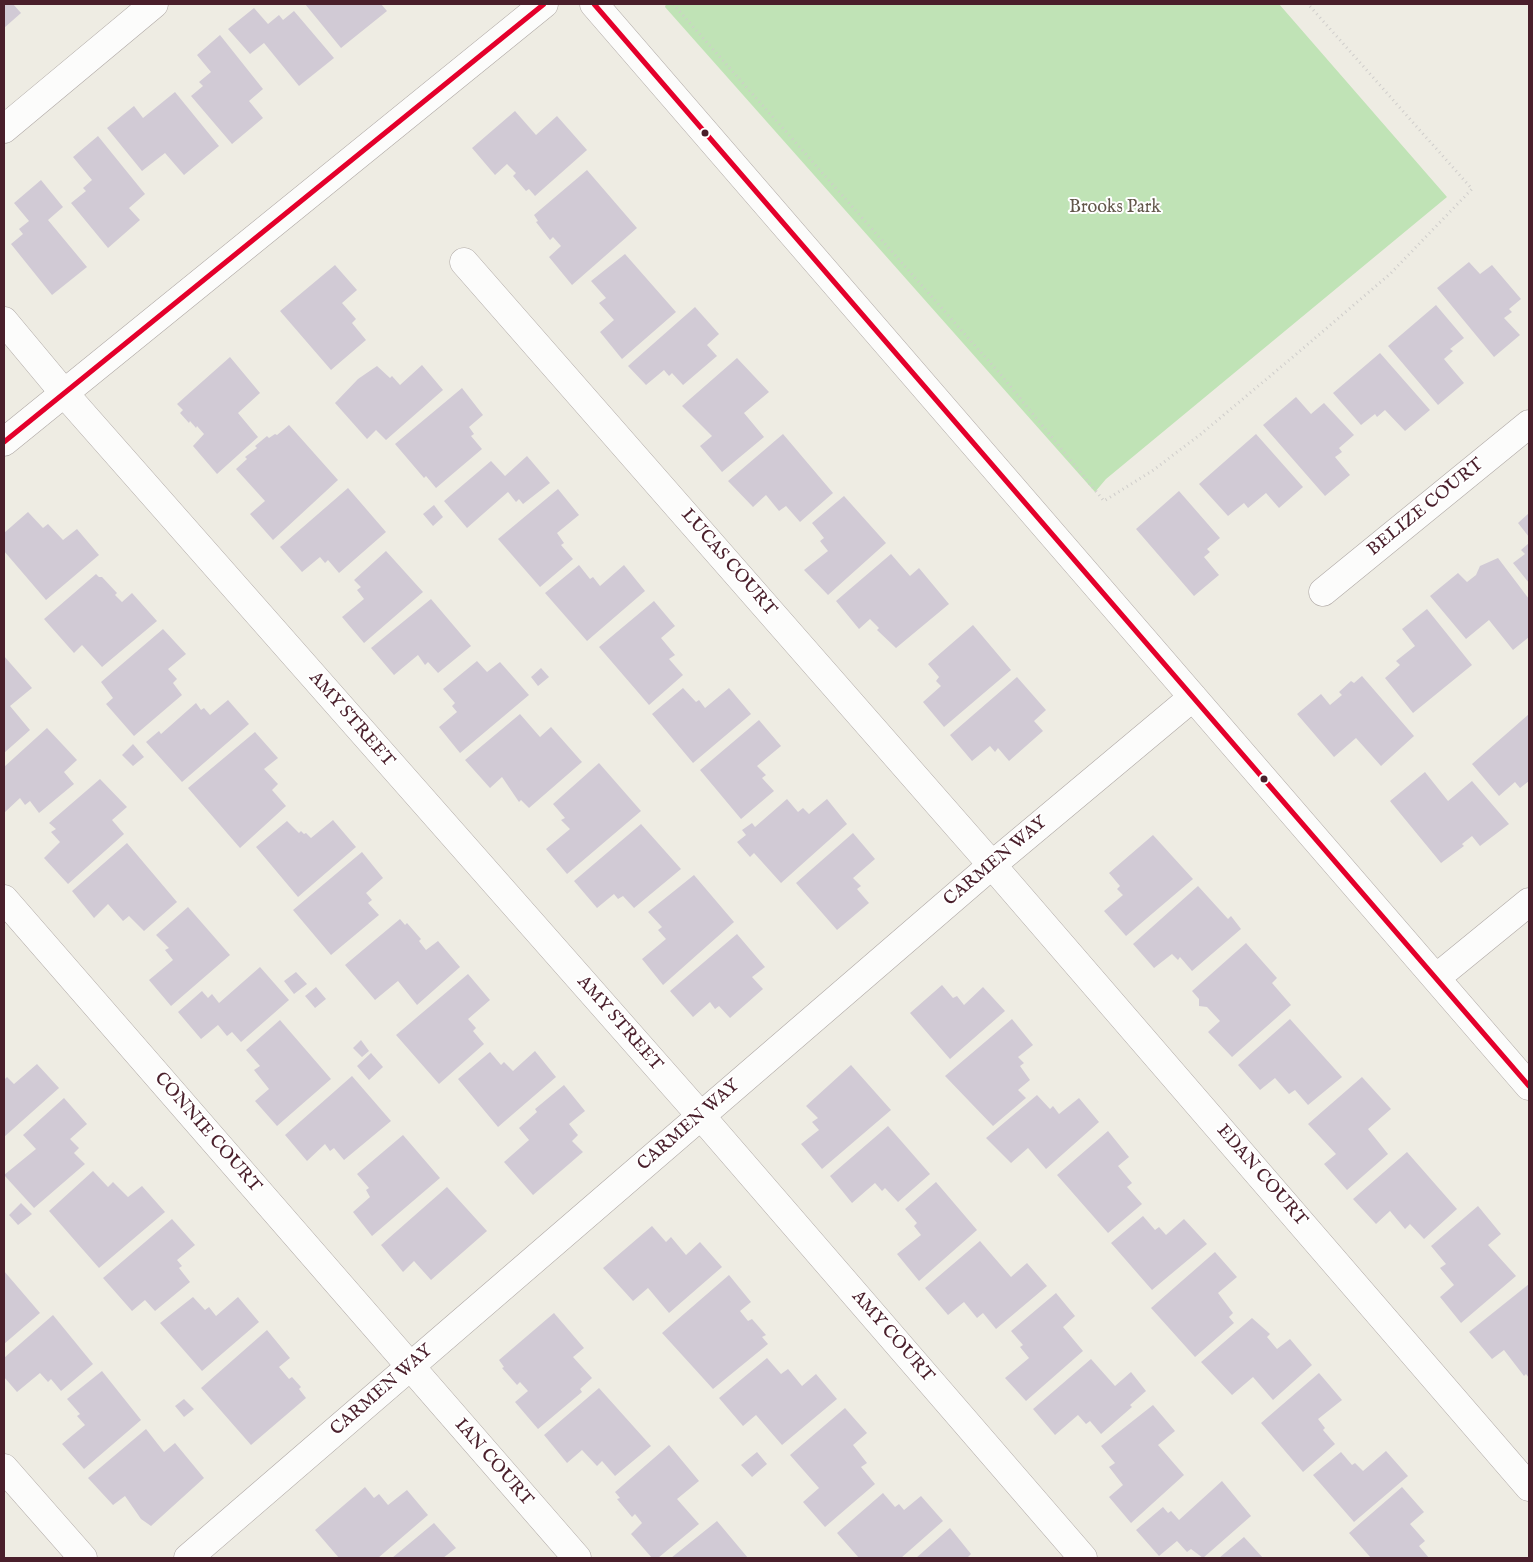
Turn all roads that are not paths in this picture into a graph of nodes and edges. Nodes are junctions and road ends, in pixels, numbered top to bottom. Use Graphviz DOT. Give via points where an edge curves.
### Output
graph roads {
  1 [pos="154,4"];
  2 [pos="544,4"];
  3 [pos="594,4"];
  4 [pos="4,129"];
  5 [pos="464,262"];
  6 [pos="4,321"];
  7 [pos="64,393"];
  8 [pos="1529,424"];
  9 [pos="4,442"];
  10 [pos="1323,592"];
  11 [pos="1193,697"];
  12 [pos="992,865"];
  13 [pos="4,899"];
  14 [pos="1529,902"];
  15 [pos="1436,978"];
  16 [pos="1529,1086"];
  17 [pos="700,1116"];
  18 [pos="410,1367"];
  19 [pos="4,1468"];
  20 [pos="1529,1487"];
  21 [pos="83,1558"];
  22 [pos="188,1558"];
  23 [pos="577,1558"];
  24 [pos="1083,1558"];
  1 -- 4 [label="street"];
  2 -- 7 [label="street"];
  3 -- 11 [label="street"];
  5 -- 12 [label="street, LUCAS COURT"];
  6 -- 7 [label="street, AMY STREET"];
  7 -- 9 [label="street"];
  7 -- 17 [label="street, AMY STREET"];
  8 -- 10 [label="street, BELIZE COURT"];
  11 -- 12 [label="street, CARMEN WAY"];
  11 -- 15 [label="street"];
  12 -- 17 [label="street, CARMEN WAY"];
  12 -- 20 [label="street, EDAN COURT"];
  13 -- 18 [label="street, CONNIE COURT"];
  14 -- 15 [label="street"];
  15 -- 16 [label="street"];
  17 -- 18 [label="street, CARMEN WAY"];
  17 -- 24 [label="street, AMY COURT"];
  18 -- 22 [label="street, CARMEN WAY"];
  18 -- 23 [label="street, IAN COURT"];
  19 -- 21 [label="street"];
}
